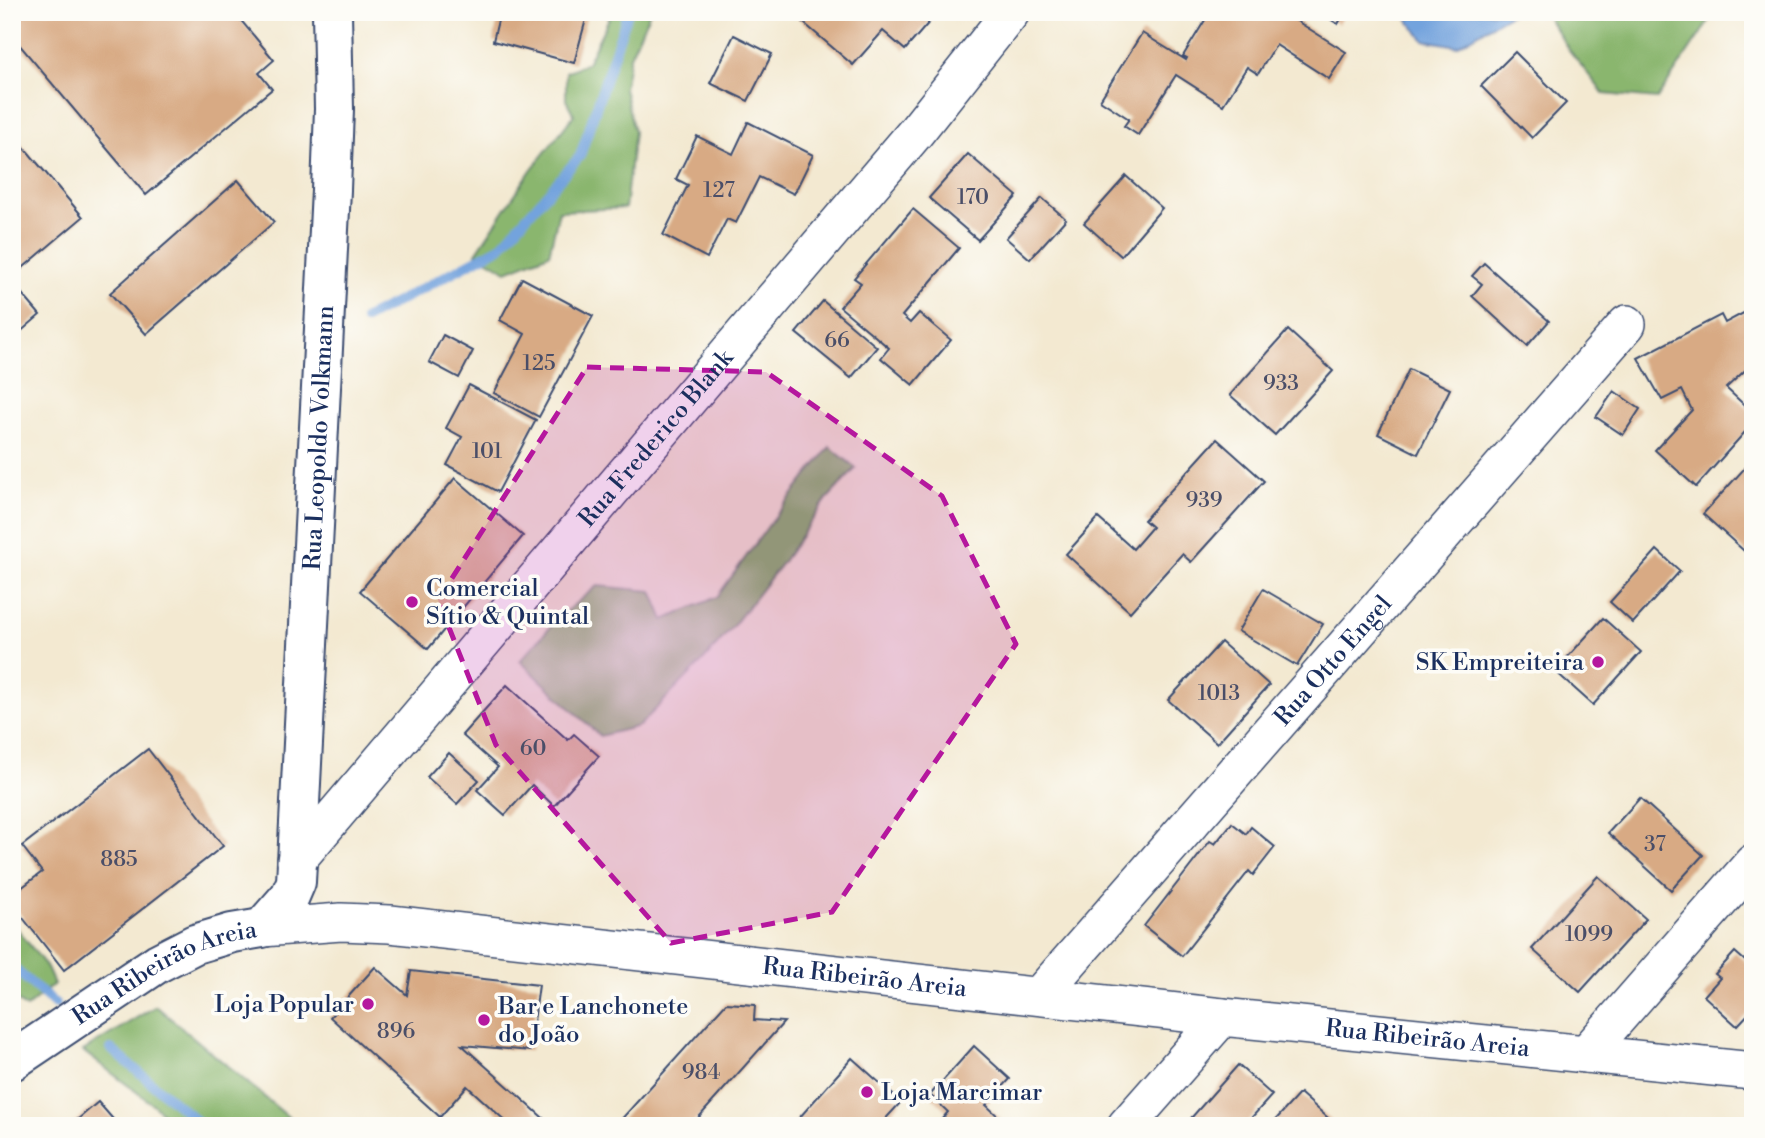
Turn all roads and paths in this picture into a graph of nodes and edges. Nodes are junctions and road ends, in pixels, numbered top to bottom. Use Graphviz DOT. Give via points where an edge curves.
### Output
graph roads {
  1 [pos="332,12"];
  2 [pos="1011,12"];
  3 [pos="1627,324"];
  4 [pos="296,861"];
  5 [pos="1753,863"];
  6 [pos="247,930"];
  7 [pos="1039,996"];
  8 [pos="1222,1017"];
  9 [pos="1586,1054"];
  10 [pos="12,1061"];
  11 [pos="1753,1071"];
  12 [pos="1126,1126"];
  1 -- 4 [label="street, Rua Leopoldo Volkmann" via="331,190"];
  2 -- 4 [label="street, Rua Frederico Blank" via="915,133"];
  3 -- 7 [label="street, Rua Otto Engel"];
  4 -- 6 [label="street"];
  5 -- 9 [label="street"];
  6 -- 7 [label="street, Rua Ribeirão Areia" via="341,922 390,924"];
  6 -- 10 [label="street, Rua Ribeirão Areia" via="195,944 158,963"];
  7 -- 8 [label="street, Rua Ribeirão Areia"];
  8 -- 9 [label="street, Rua Ribeirão Areia"];
  8 -- 12 [label="street"];
  9 -- 11 [label="street, Rua Ribeirão Areia"];
}
